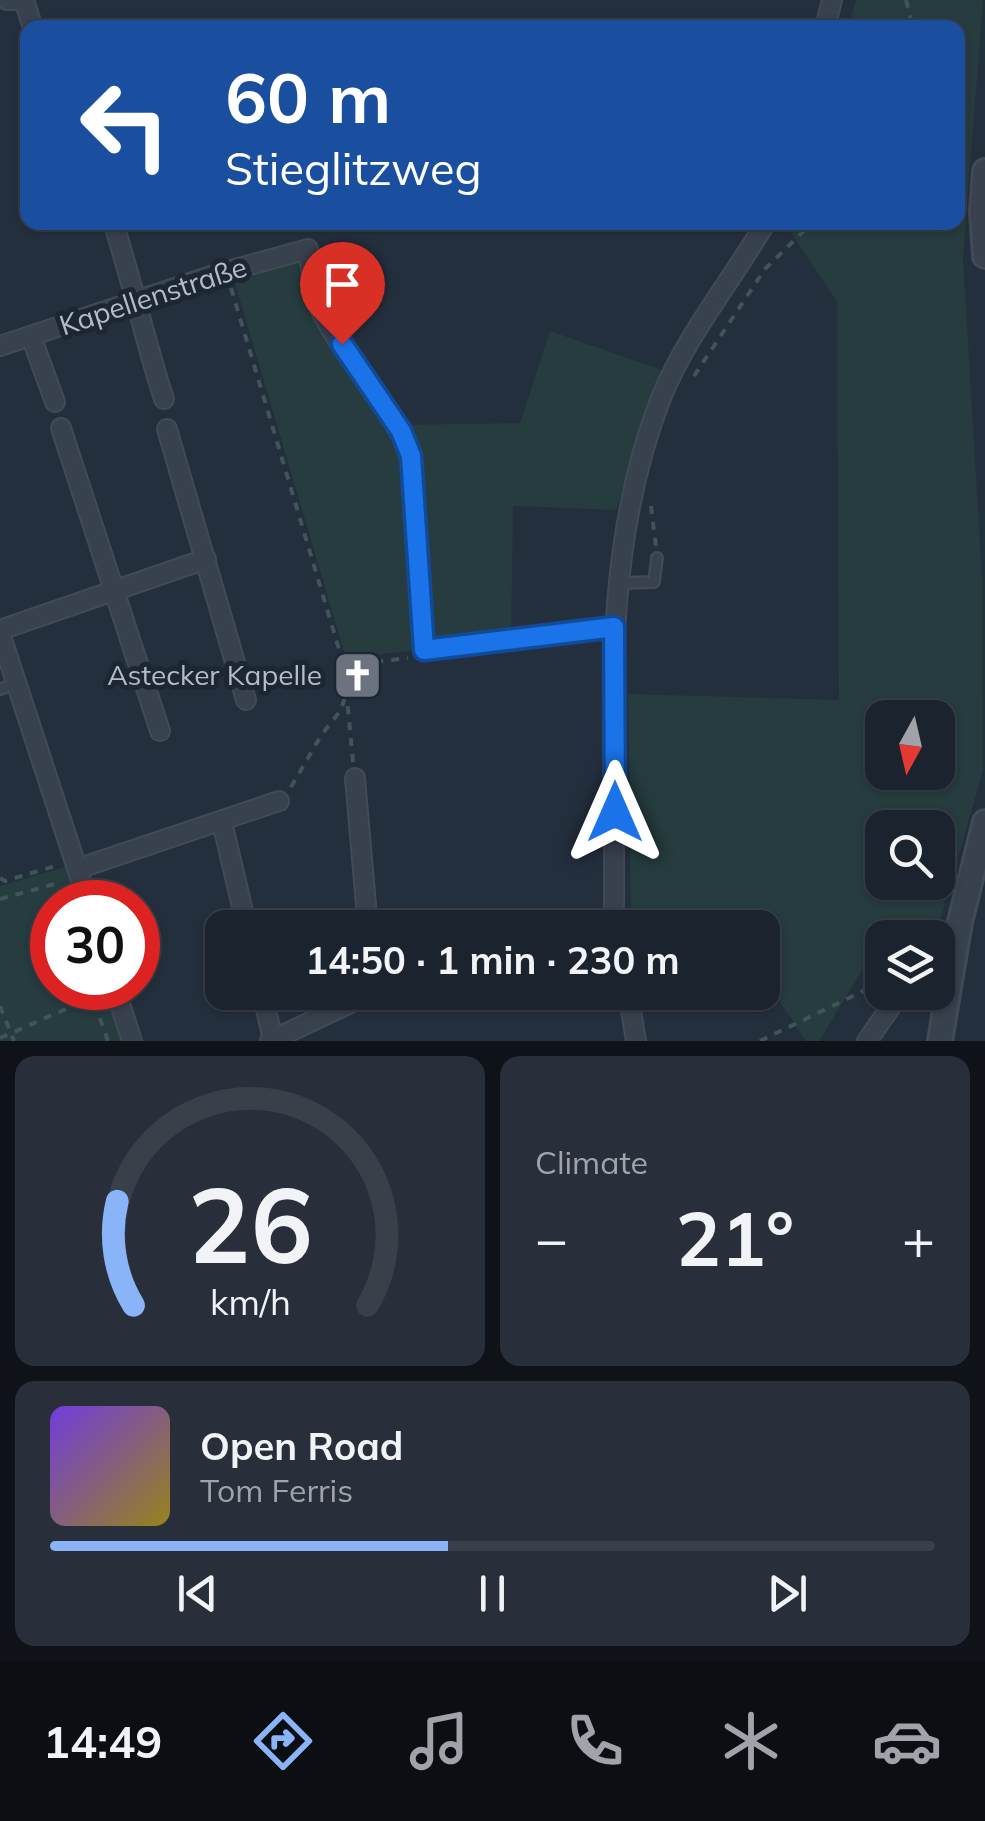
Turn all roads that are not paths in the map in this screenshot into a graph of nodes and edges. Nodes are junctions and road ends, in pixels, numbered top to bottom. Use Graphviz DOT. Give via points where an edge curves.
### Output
graph roads {
  1 [pos="7,0"];
  2 [pos="31,20"];
  3 [pos="985,171"];
  4 [pos="114,230"];
  5 [pos="761,230"];
  6 [pos="985,256"];
  7 [pos="135,300"];
  8 [pos="31,336"];
  9 [pos="0,346"];
  10 [pos="164,399"];
  11 [pos="56,402"];
  12 [pos="61,428"];
  13 [pos="167,429"];
  14 [pos="657,558"];
  15 [pos="206,560"];
  16 [pos="618,583"];
  17 [pos="112,592"];
  18 [pos="614,627"];
  19 [pos="0,632"];
  20 [pos="8,687"];
  21 [pos="246,700"];
  22 [pos="160,732"];
  23 [pos="355,778"];
  24 [pos="279,801"];
  25 [pos="222,822"];
  26 [pos="985,822"];
  27 [pos="76,865"];
  28 [pos="81,880"];
  29 [pos="243,910"];
  30 [pos="366,910"];
  31 [pos="614,910"];
  32 [pos="954,920"];
  33 [pos="122,1010"];
  34 [pos="266,1010"];
  35 [pos="339,1010"];
  36 [pos="631,1010"];
  37 [pos="889,1010"];
  38 [pos="942,1010"];
  39 [pos="272,1040"];
  40 [pos="132,1041"];
  41 [pos="636,1041"];
  42 [pos="867,1041"];
  43 [pos="940,1041"];
  1 -- 2 [label="street" via="24,0"];
  3 -- 6 [label="street"];
  4 -- 7 [label="street"];
  5 -- 16 [label="street" via="688,340 662,398 628,503"];
  7 -- 8 [label="street, Kapellenstraße"];
  7 -- 10 [label="street"];
  7 -- 18 [label="street, Kapellenstraße" via="308,249 324,317 411,456 424,650"];
  8 -- 9 [label="street, Kapellenstraße"];
  8 -- 11 [label="street"];
  12 -- 17 [label="street"];
  13 -- 15 [label="street"];
  14 -- 16 [label="lane" via="654,582"];
  15 -- 17 [label="street"];
  15 -- 21 [label="street"];
  16 -- 18 [label="street"];
  17 -- 19 [label="street"];
  17 -- 22 [label="street"];
  18 -- 31 [label="street"];
  19 -- 20 [label="street"];
  20 -- 27 [label="street"];
  23 -- 30 [label="street"];
  24 -- 25 [label="street"];
  25 -- 27 [label="street"];
  25 -- 29 [label="street"];
  26 -- 32 [label="street"];
  27 -- 28 [label="street"];
  33 -- 40 [label="street"];
  34 -- 39 [label="street"];
  35 -- 39 [label="street"];
  36 -- 41 [label="street"];
  37 -- 42 [label="street"];
  38 -- 43 [label="street"];
}
